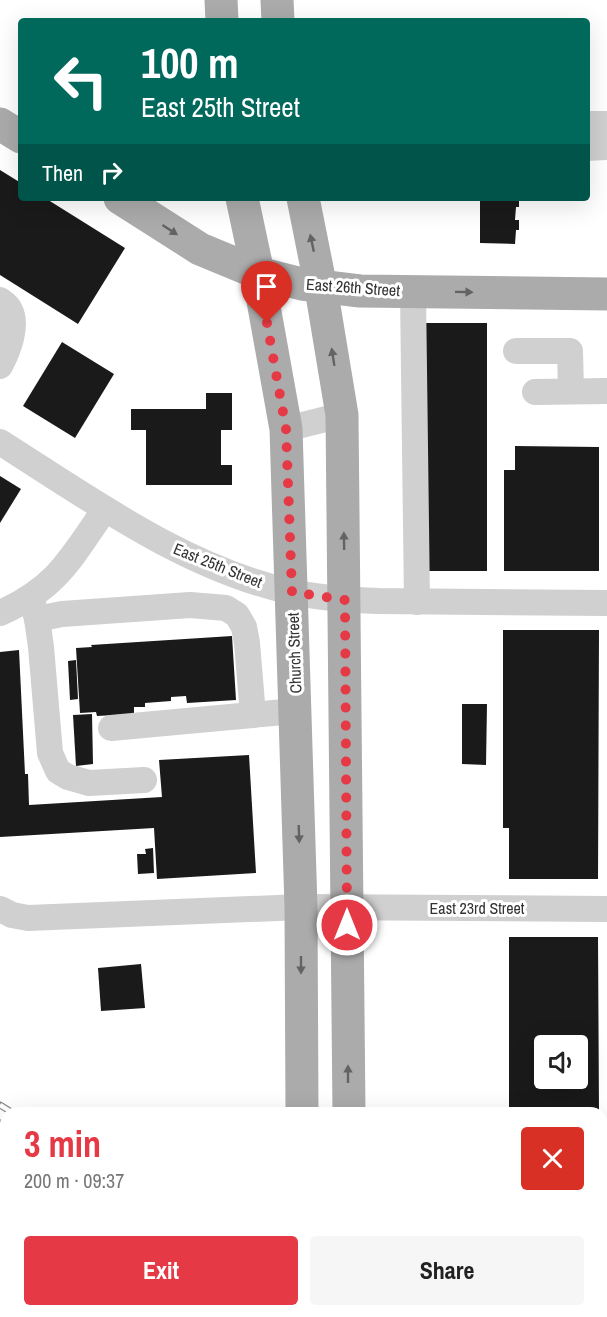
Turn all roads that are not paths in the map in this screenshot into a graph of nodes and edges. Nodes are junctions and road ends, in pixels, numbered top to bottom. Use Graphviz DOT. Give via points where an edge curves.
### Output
graph roads {
  1 [pos="221,0"];
  2 [pos="277,0"];
  3 [pos="222,18"];
  4 [pos="278,18"];
  5 [pos="0,124"];
  6 [pos="590,124"];
  7 [pos="607,124"];
  8 [pos="18,135"];
  9 [pos="607,147"];
  10 [pos="590,148"];
  11 [pos="125,201"];
  12 [pos="243,201"];
  13 [pos="304,201"];
  14 [pos="258,273"];
  15 [pos="321,288"];
  16 [pos="413,291"];
  17 [pos="607,294"];
  18 [pos="0,300"];
  19 [pos="516,351"];
  20 [pos="0,366"];
  21 [pos="607,391"];
  22 [pos="536,392"];
  23 [pos="571,392"];
  24 [pos="342,415"];
  25 [pos="286,429"];
  26 [pos="0,442"];
  27 [pos="105,508"];
  28 [pos="292,592"];
  29 [pos="345,600"];
  30 [pos="417,602"];
  31 [pos="607,603"];
  32 [pos="34,608"];
  33 [pos="0,613"];
  34 [pos="296,711"];
  35 [pos="253,714"];
  36 [pos="111,728"];
  37 [pos="144,780"];
  38 [pos="301,907"];
  39 [pos="347,908"];
  40 [pos="0,909"];
  41 [pos="607,909"];
  42 [pos="302,1107"];
  43 [pos="349,1107"];
  1 -- 3 [label="main road"];
  2 -- 4 [label="main road"];
  5 -- 8 [label="main road"];
  6 -- 7 [label="street"];
  9 -- 10 [label="street"];
  11 -- 14 [label="main road, East 26th Street, one-way" via="200,249"];
  12 -- 14 [label="main road, Church Street"];
  15 -- 13 [label="main road, one-way"];
  14 -- 15 [label="main road, East 26th Street"];
  14 -- 25 [label="main road, Church Street"];
  15 -- 16 [label="main road, East 26th Street"];
  24 -- 15 [label="main road, one-way"];
  16 -- 17 [label="main road, East 26th Street, one-way"];
  16 -- 30 [label="street"];
  18 -- 20 [label="street" via="10,310 12,324 11,341"];
  19 -- 23 [label="street" via="570,351"];
  21 -- 23 [label="street"];
  22 -- 23 [label="street"];
  24 -- 25 [label="street"];
  29 -- 24 [label="main road, one-way"];
  25 -- 28 [label="main road, Church Street"];
  26 -- 27 [label="street, East 25th Street"];
  27 -- 28 [label="street, East 25th Street" via="142,532 199,560"];
  27 -- 32 [label="street"];
  28 -- 29 [label="street, East 25th Street"];
  28 -- 34 [label="main road, Church Street"];
  29 -- 30 [label="street, East 25th Street"];
  29 -- 39 [label="main road"];
  30 -- 31 [label="street, East 25th Street"];
  32 -- 33 [label="street"];
  32 -- 35 [label="street" via="62,614 190,605 226,608 237,615 244,627"];
  32 -- 37 [label="street" via="50,753 58,771 89,783"];
  34 -- 35 [label="street"];
  34 -- 38 [label="main road, Church Street, one-way"];
  35 -- 36 [label="street"];
  38 -- 39 [label="street, East 23rd Street"];
  38 -- 40 [label="street, East 23rd Street" via="28,918"];
  38 -- 42 [label="main road, Church Street, one-way"];
  39 -- 41 [label="street, East 23rd Street"];
  43 -- 39 [label="main road, one-way"];
}
